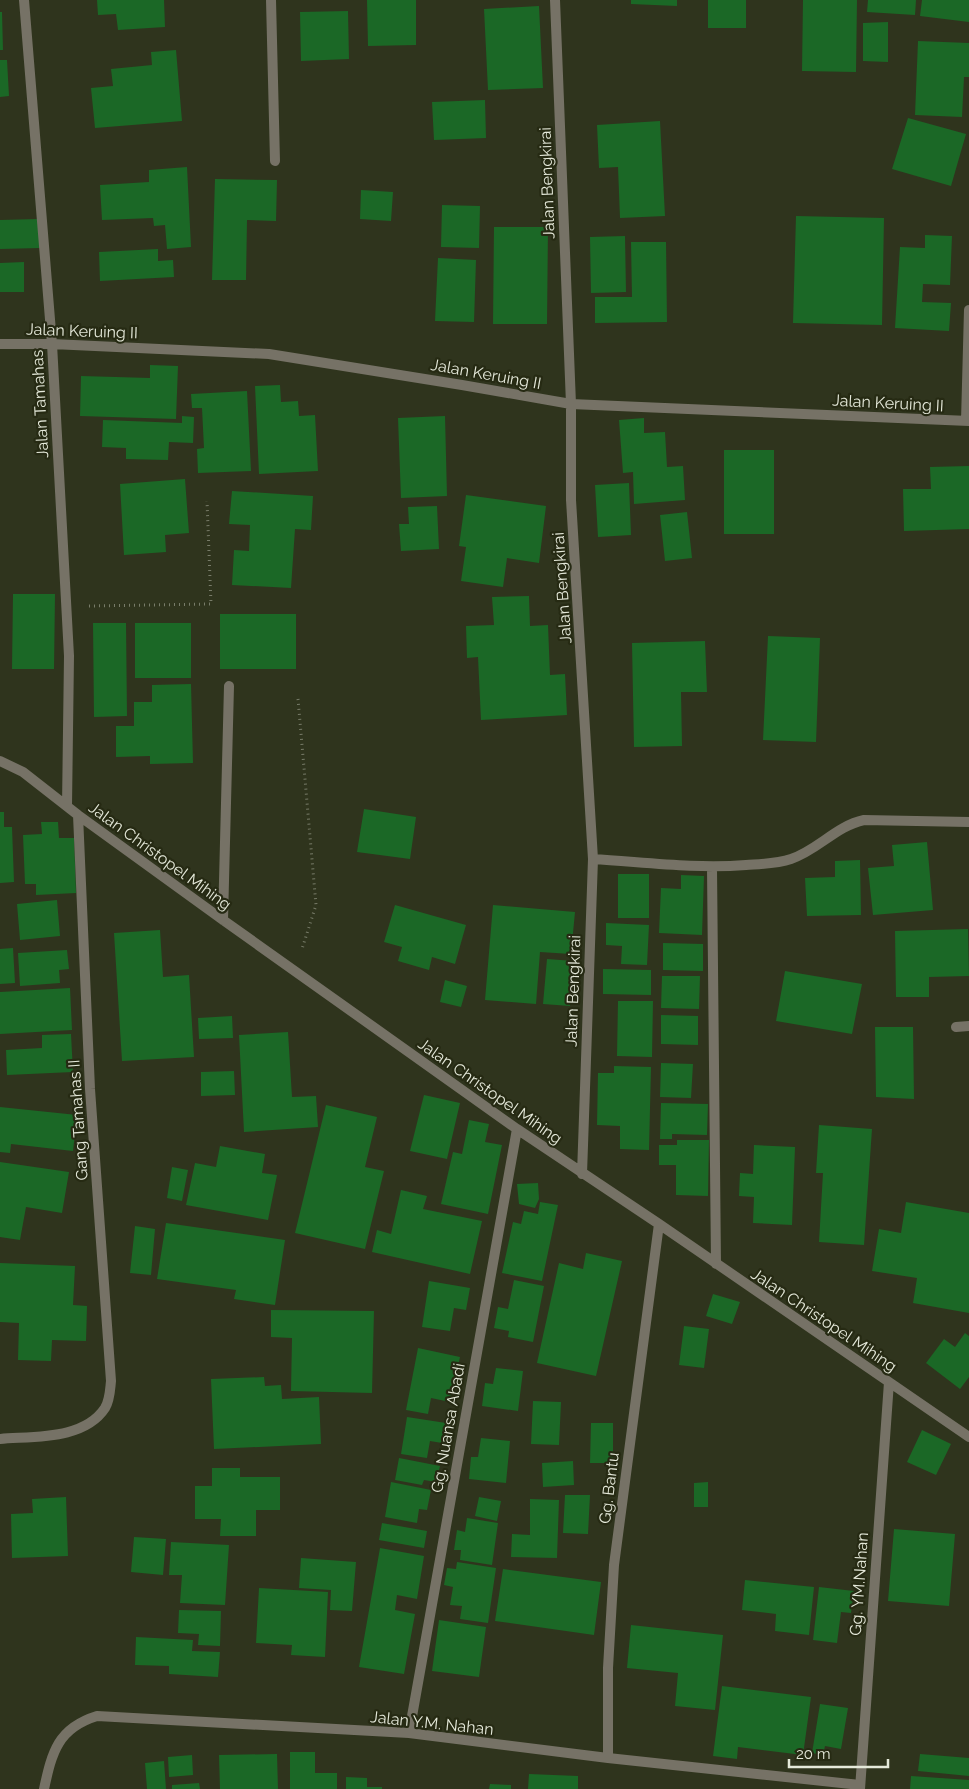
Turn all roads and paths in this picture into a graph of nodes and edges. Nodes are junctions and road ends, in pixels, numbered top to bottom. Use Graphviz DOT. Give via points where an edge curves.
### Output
graph roads {
  1 [pos="24,0"];
  2 [pos="270,0"];
  3 [pos="555,0"];
  4 [pos="276,161"];
  5 [pos="969,310"];
  6 [pos="0,344"];
  7 [pos="52,344"];
  8 [pos="570,404"];
  9 [pos="968,421"];
  10 [pos="207,501"];
  11 [pos="66,606"];
  12 [pos="229,686"];
  13 [pos="298,699"];
  14 [pos="0,761"];
  15 [pos="67,806"];
  16 [pos="78,815"];
  17 [pos="969,822"];
  18 [pos="594,858"];
  19 [pos="712,868"];
  20 [pos="224,920"];
  21 [pos="292,970"];
  22 [pos="969,1026"];
  23 [pos="956,1027"];
  24 [pos="517,1129"];
  25 [pos="582,1174"];
  26 [pos="659,1224"];
  27 [pos="716,1264"];
  28 [pos="889,1382"];
  29 [pos="969,1437"];
  30 [pos="0,1439"];
  31 [pos="409,1733"];
  32 [pos="608,1758"];
  33 [pos="860,1787"];
  34 [pos="44,1789"];
  1 -- 7 [label="street, Jalan Tamahas"];
  2 -- 4 [label="street"];
  3 -- 8 [label="street, Jalan Bengkirai"];
  5 -- 9 [label="street"];
  6 -- 7 [label="street, Jalan Keruing II"];
  7 -- 8 [label="street, Jalan Keruing II" via="269,354"];
  7 -- 11 [label="street, Jalan Tamahas"];
  8 -- 9 [label="street, Jalan Keruing II"];
  8 -- 18 [label="street, Jalan Bengkirai" via="571,500"];
  10 -- 11 [label="path" via="211,604"];
  11 -- 15 [label="street, Jalan Tamahas" via="69,656"];
  12 -- 20 [label="street"];
  13 -- 21 [label="path" via="316,905 306,940"];
  14 -- 15 [label="street, Jalan Christopel Mihing" via="23,772"];
  15 -- 16 [label="street, Jalan Christopel Mihing"];
  16 -- 20 [label="street, Jalan Christopel Mihing"];
  16 -- 30 [label="street, Gang Tamahas II" via="90,1089 110,1395 106,1407 96,1418 78,1429 63,1434"];
  17 -- 19 [label="street" via="852,822 791,859"];
  18 -- 19 [label="street"];
  18 -- 25 [label="street, Jalan Bengkirai"];
  19 -- 27 [label="street"];
  20 -- 21 [label="street, Jalan Christopel Mihing"];
  21 -- 24 [label="street, Jalan Christopel Mihing"];
  22 -- 23 [label="street"];
  24 -- 25 [label="street, Jalan Christopel Mihing"];
  24 -- 31 [label="street, Gg. Nuansa Abadi"];
  25 -- 26 [label="street, Jalan Christopel Mihing"];
  26 -- 27 [label="street, Jalan Christopel Mihing"];
  26 -- 32 [label="street, Gg. Bantu" via="614,1565 608,1668"];
  27 -- 28 [label="street, Jalan Christopel Mihing"];
  28 -- 29 [label="street, Jalan Christopel Mihing"];
  28 -- 33 [label="street, Gg. YM.Nahan"];
  31 -- 32 [label="street, Jalan Y.M. Nahan"];
  31 -- 34 [label="street, Jalan Y.M. Nahan" via="97,1716 82,1720 58,1744"];
  32 -- 33 [label="street, Jalan Y.M. Nahan"];
}
